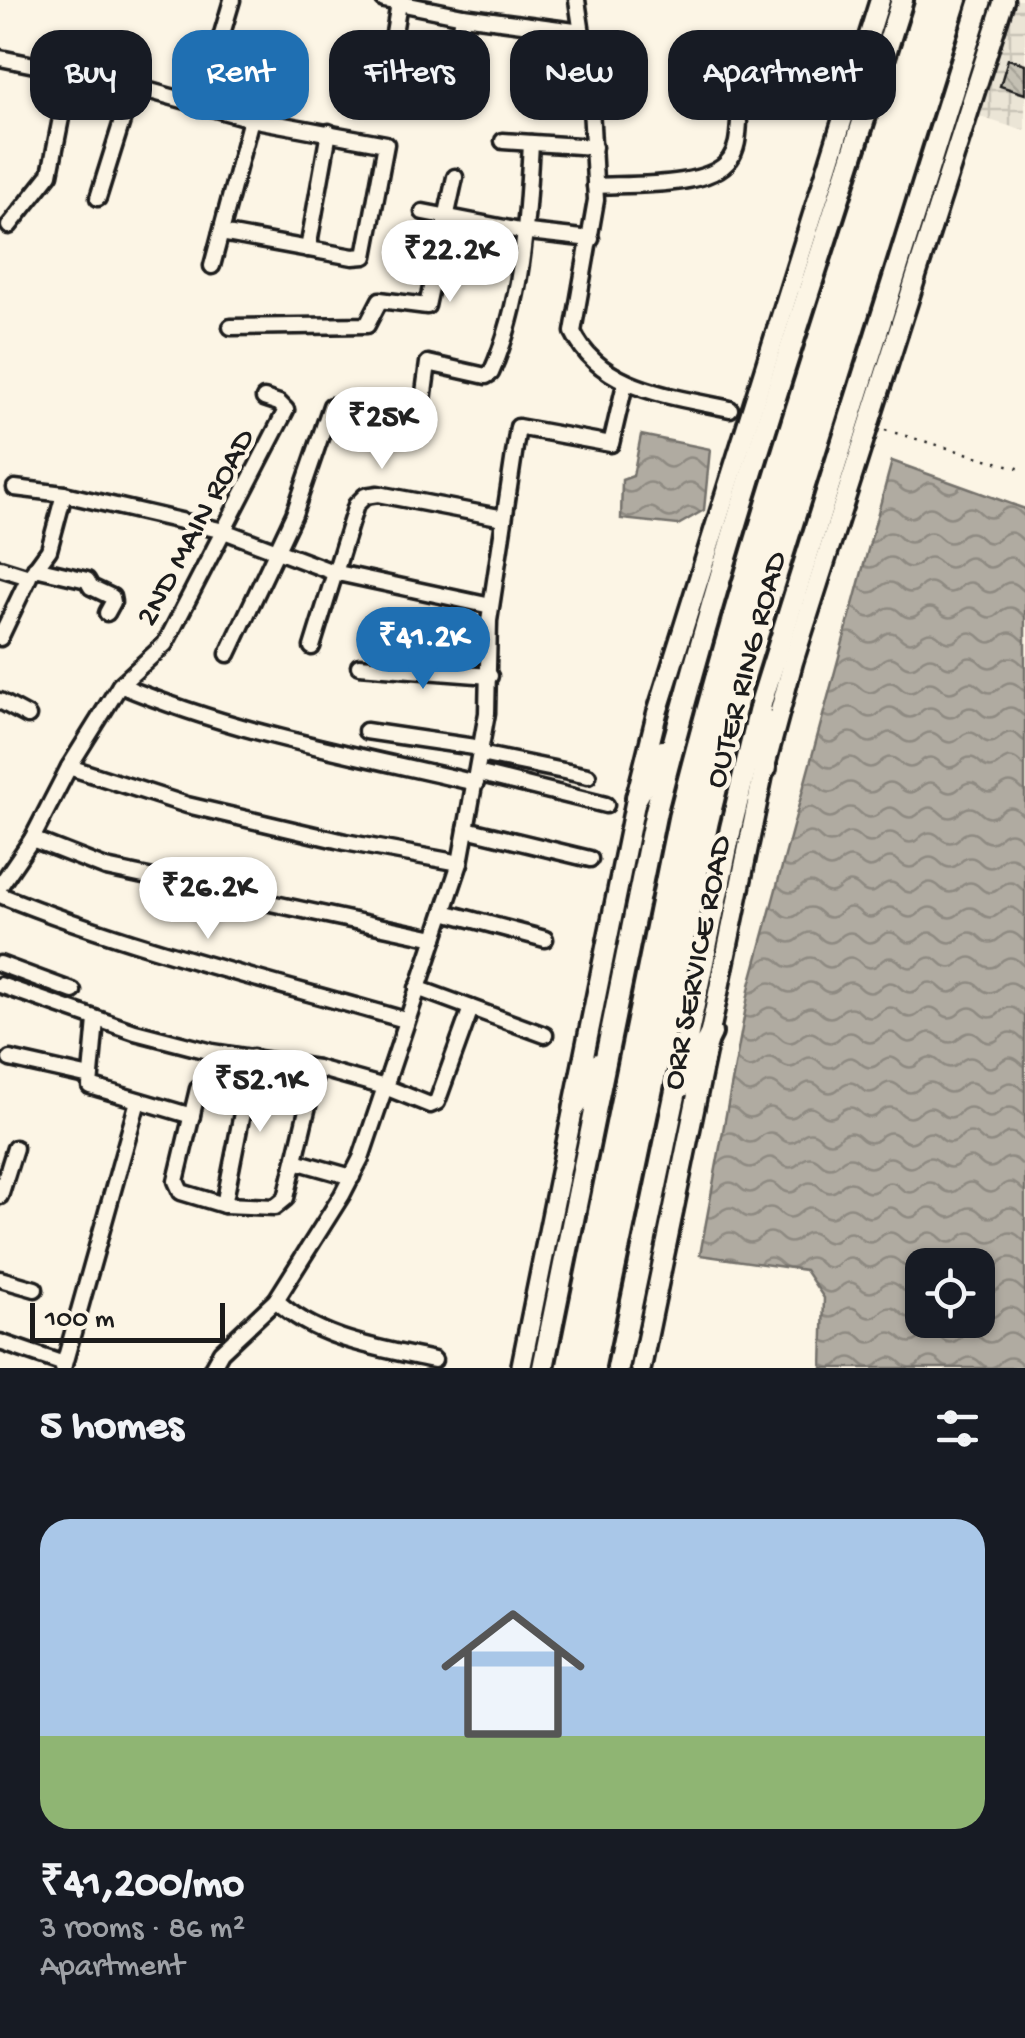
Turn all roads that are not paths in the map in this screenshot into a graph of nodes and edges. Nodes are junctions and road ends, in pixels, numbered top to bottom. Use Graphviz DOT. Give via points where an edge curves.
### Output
graph roads {
  1 [pos="232,0"];
  2 [pos="577,0"];
  3 [pos="880,0"];
  4 [pos="902,0"];
  5 [pos="980,0"];
  6 [pos="1004,0"];
  7 [pos="392,2"];
  8 [pos="463,16"];
  9 [pos="223,30"];
  10 [pos="390,30"];
  11 [pos="461,30"];
  12 [pos="567,30"];
  13 [pos="582,30"];
  14 [pos="0,58"];
  15 [pos="30,64"];
  16 [pos="61,120"];
  17 [pos="122,120"];
  18 [pos="251,120"];
  19 [pos="257,120"];
  20 [pos="591,120"];
  21 [pos="739,122"];
  22 [pos="330,132"];
  23 [pos="503,141"];
  24 [pos="532,143"];
  25 [pos="594,147"];
  26 [pos="455,177"];
  27 [pos="595,186"];
  28 [pos="98,198"];
  29 [pos="423,212"];
  30 [pos="446,216"];
  31 [pos="8,226"];
  32 [pos="527,231"];
  33 [pos="220,233"];
  34 [pos="591,239"];
  35 [pos="308,249"];
  36 [pos="212,266"];
  37 [pos="231,327"];
  38 [pos="625,384"];
  39 [pos="264,398"];
  40 [pos="730,409"];
  41 [pos="16,488"];
  42 [pos="64,494"];
  43 [pos="504,518"];
  44 [pos="224,531"];
  45 [pos="276,549"];
  46 [pos="0,568"];
  47 [pos="32,572"];
  48 [pos="333,572"];
  49 [pos="491,606"];
  50 [pos="107,613"];
  51 [pos="0,638"];
  52 [pos="312,648"];
  53 [pos="228,654"];
  54 [pos="359,666"];
  55 [pos="490,676"];
  56 [pos="120,685"];
  57 [pos="766,688"];
  58 [pos="0,701"];
  59 [pos="28,716"];
  60 [pos="678,725"];
  61 [pos="366,732"];
  62 [pos="481,751"];
  63 [pos="69,767"];
  64 [pos="765,768"];
  65 [pos="588,776"];
  66 [pos="477,778"];
  67 [pos="637,797"];
  68 [pos="606,805"];
  69 [pos="466,830"];
  70 [pos="32,839"];
  71 [pos="590,860"];
  72 [pos="460,863"];
  73 [pos="0,886"];
  74 [pos="0,895"];
  75 [pos="444,912"];
  76 [pos="435,938"];
  77 [pos="546,939"];
  78 [pos="0,964"];
  79 [pos="0,984"];
  80 [pos="417,988"];
  81 [pos="73,991"];
  82 [pos="472,1008"];
  83 [pos="96,1020"];
  84 [pos="405,1020"];
  85 [pos="711,1033"];
  86 [pos="545,1036"];
  87 [pos="608,1045"];
  88 [pos="253,1057"];
  89 [pos="10,1059"];
  90 [pos="317,1068"];
  91 [pos="90,1078"];
  92 [pos="386,1087"];
  93 [pos="198,1089"];
  94 [pos="138,1101"];
  95 [pos="575,1106"];
  96 [pos="672,1111"];
  97 [pos="192,1116"];
  98 [pos="14,1148"];
  99 [pos="294,1161"];
  100 [pos="352,1176"];
  101 [pos="0,1196"];
  102 [pos="224,1204"];
  103 [pos="0,1279"];
  104 [pos="34,1289"];
  105 [pos="276,1300"];
  106 [pos="0,1342"];
  107 [pos="434,1360"];
  108 [pos="63,1366"];
  109 [pos="212,1368"];
  110 [pos="522,1368"];
  111 [pos="543,1368"];
  112 [pos="618,1368"];
  113 [pos="641,1368"];
  1 -- 9 [label="street"];
  2 -- 13 [label="street"];
  3 -- 67 [label="main road" via="681,631"];
  4 -- 60 [label="highway, OUTER RING ROAD"];
  5 -- 57 [label="highway, OUTER RING ROAD"];
  6 -- 64 [label="main road, ORR SERVICE ROAD"];
  7 -- 8 [label="street"];
  7 -- 10 [label="street"];
  8 -- 11 [label="street"];
  8 -- 12 [label="street"];
  14 -- 15 [label="street"];
  16 -- 31 [label="street" via="50,174"];
  17 -- 28 [label="street"];
  18 -- 33 [label="street"];
  19 -- 22 [label="street"];
  20 -- 25 [label="street"];
  21 -- 27 [label="street" via="732,158 712,172"];
  22 -- 35 [label="street"];
  22 -- 35 [label="street" via="383,141 387,151 365,256"];
  23 -- 24 [label="street"];
  24 -- 25 [label="street"];
  24 -- 32 [label="street"];
  25 -- 27 [label="street"];
  26 -- 30 [label="street"];
  27 -- 34 [label="street"];
  29 -- 30 [label="street"];
  30 -- 32 [label="street"];
  30 -- 37 [label="street" via="427,306 380,300 367,325"];
  32 -- 34 [label="street"];
  32 -- 45 [label="street" via="491,374 428,363 422,408 412,422 331,406"];
  33 -- 35 [label="street"];
  33 -- 36 [label="street"];
  34 -- 38 [label="street" via="573,332"];
  38 -- 40 [label="street"];
  38 -- 43 [label="street" via="611,444 518,427"];
  39 -- 44 [label="street, 2ND MAIN ROAD" via="286,410"];
  41 -- 42 [label="street"];
  42 -- 44 [label="street"];
  42 -- 47 [label="street" via="48,550"];
  43 -- 48 [label="street" via="365,496"];
  43 -- 49 [label="street"];
  44 -- 45 [label="street"];
  44 -- 56 [label="street, 2ND MAIN ROAD" via="166,644"];
  45 -- 48 [label="street"];
  45 -- 53 [label="street"];
  46 -- 47 [label="street"];
  47 -- 50 [label="street" via="87,580 112,597"];
  47 -- 51 [label="street"];
  48 -- 49 [label="street"];
  48 -- 52 [label="street"];
  49 -- 55 [label="street"];
  54 -- 55 [label="street"];
  55 -- 62 [label="street"];
  56 -- 63 [label="street, 2ND MAIN ROAD"];
  56 -- 66 [label="street" via="262,734"];
  57 -- 64 [label="highway"];
  57 -- 96 [label="highway, OUTER RING ROAD"];
  58 -- 59 [label="street"];
  60 -- 67 [label="highway"];
  60 -- 87 [label="highway, OUTER RING ROAD"];
  61 -- 62 [label="street"];
  62 -- 65 [label="street"];
  62 -- 66 [label="street"];
  63 -- 70 [label="street, 2ND MAIN ROAD"];
  63 -- 72 [label="street" via="186,805"];
  64 -- 85 [label="main road, ORR SERVICE ROAD"];
  66 -- 68 [label="street"];
  66 -- 69 [label="street"];
  67 -- 95 [label="main road"];
  69 -- 71 [label="street"];
  69 -- 72 [label="street"];
  70 -- 73 [label="street, 2ND MAIN ROAD"];
  70 -- 76 [label="street" via="106,868"];
  72 -- 75 [label="street"];
  74 -- 84 [label="street" via="141,945"];
  75 -- 76 [label="street"];
  75 -- 77 [label="street"];
  76 -- 80 [label="street"];
  78 -- 81 [label="street"];
  79 -- 83 [label="street"];
  80 -- 82 [label="street"];
  80 -- 84 [label="street"];
  82 -- 86 [label="street"];
  82 -- 92 [label="street" via="438,1102 430,1106"];
  83 -- 88 [label="street"];
  83 -- 91 [label="street"];
  84 -- 92 [label="street"];
  85 -- 96 [label="highway"];
  85 -- 113 [label="main road, ORR SERVICE ROAD"];
  87 -- 95 [label="highway"];
  87 -- 111 [label="highway, OUTER RING ROAD"];
  88 -- 90 [label="street"];
  88 -- 102 [label="street"];
  89 -- 91 [label="street"];
  90 -- 92 [label="street"];
  90 -- 99 [label="street"];
  91 -- 94 [label="street" via="94,1089"];
  92 -- 100 [label="street"];
  93 -- 97 [label="street"];
  94 -- 97 [label="street"];
  94 -- 108 [label="street"];
  95 -- 110 [label="main road"];
  96 -- 112 [label="highway, OUTER RING ROAD"];
  97 -- 102 [label="street" via="177,1186"];
  98 -- 101 [label="street"];
  99 -- 100 [label="street"];
  99 -- 102 [label="street" via="286,1198 275,1207"];
  100 -- 105 [label="street"];
  103 -- 104 [label="street"];
  105 -- 107 [label="street" via="335,1334"];
  105 -- 109 [label="street"];
  106 -- 108 [label="street"];
}
